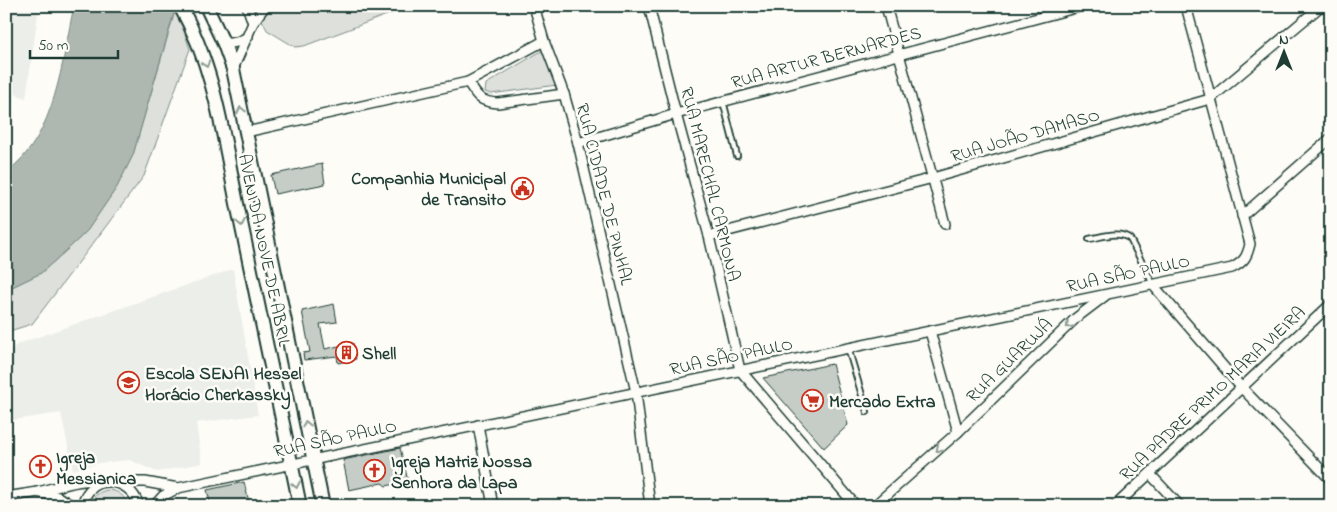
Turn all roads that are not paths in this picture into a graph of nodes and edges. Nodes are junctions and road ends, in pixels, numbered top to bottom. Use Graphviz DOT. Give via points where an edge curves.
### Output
graph roads {
  1 [pos="180,6"];
  2 [pos="206,6"];
  3 [pos="247,6"];
  4 [pos="265,6"];
  5 [pos="534,6"];
  6 [pos="649,6"];
  7 [pos="886,6"];
  8 [pos="1083,6"];
  9 [pos="1186,6"];
  10 [pos="1321,6"];
  11 [pos="254,24"];
  12 [pos="248,37"];
  13 [pos="544,41"];
  14 [pos="224,44"];
  15 [pos="900,54"];
  16 [pos="233,69"];
  17 [pos="468,82"];
  18 [pos="564,94"];
  19 [pos="1210,99"];
  20 [pos="723,101"];
  21 [pos="676,114"];
  22 [pos="219,117"];
  23 [pos="246,132"];
  24 [pos="1331,138"];
  25 [pos="578,143"];
  26 [pos="737,156"];
  27 [pos="933,178"];
  28 [pos="1242,216"];
  29 [pos="945,224"];
  30 [pos="709,236"];
  31 [pos="1089,239"];
  32 [pos="1153,285"];
  33 [pos="1107,294"];
  34 [pos="1331,304"];
  35 [pos="930,331"];
  36 [pos="848,348"];
  37 [pos="740,370"];
  38 [pos="1241,387"];
  39 [pos="636,392"];
  40 [pos="867,412"];
  41 [pos="478,425"];
  42 [pos="958,432"];
  43 [pos="313,460"];
  44 [pos="292,464"];
  45 [pos="1150,474"];
  46 [pos="1331,480"];
  47 [pos="107,482"];
  48 [pos="117,482"];
  49 [pos="178,488"];
  50 [pos="37,492"];
  51 [pos="9,497"];
  52 [pos="14,506"];
  53 [pos="73,506"];
  54 [pos="82,506"];
  55 [pos="139,506"];
  56 [pos="154,506"];
  57 [pos="300,506"];
  58 [pos="323,506"];
  59 [pos="493,506"];
  60 [pos="650,506"];
  61 [pos="856,506"];
  62 [pos="874,506"];
  63 [pos="1115,506"];
  64 [pos="1180,506"];
  1 -- 22 [label="main road, AVENIDA NOVE DE ABRIL, one-way" via="199,44"];
  2 -- 14 [label="main road, AVENIDA NOVE DE ABRIL"];
  3 -- 11 [label="street"];
  4 -- 11 [label="street"];
  5 -- 13 [label="street, RUA CIDADE DE PINHAL"];
  6 -- 21 [label="street, RUA MARECHAL CARMONA"];
  7 -- 15 [label="street"];
  8 -- 15 [label="street, RUA ARTUR BERNARDES"];
  9 -- 19 [label="street, RUA SÃO PAULO"];
  10 -- 19 [label="street, RUA JOÃO DAMASO"];
  11 -- 12 [label="street"];
  12 -- 14 [label="street"];
  12 -- 16 [label="street"];
  13 -- 17 [label="street"];
  13 -- 18 [label="street, RUA CIDADE DE PINHAL"];
  14 -- 16 [label="main road, AVENIDA NOVE DE ABRIL"];
  15 -- 20 [label="street, RUA ARTUR BERNARDES"];
  15 -- 27 [label="street"];
  23 -- 16 [label="main road, AVENIDA NOVE DE ABRIL, one-way"];
  17 -- 18 [label="street" via="479,99 488,103"];
  17 -- 23 [label="street"];
  18 -- 25 [label="street, RUA CIDADE DE PINHAL"];
  19 -- 27 [label="street, RUA JOÃO DAMASO"];
  19 -- 28 [label="street, RUA SÃO PAULO"];
  20 -- 21 [label="street, RUA ARTUR BERNARDES"];
  20 -- 26 [label="lane"];
  21 -- 25 [label="street, RUA ARTUR BERNARDES"];
  21 -- 30 [label="street, RUA MARECHAL CARMONA"];
  22 -- 23 [label="main road" via="232,131"];
  22 -- 44 [label="main road, AVENIDA NOVE DE ABRIL, one-way"];
  43 -- 23 [label="main road, AVENIDA NOVE DE ABRIL, one-way"];
  24 -- 28 [label="street"];
  25 -- 39 [label="street, RUA CIDADE DE PINHAL"];
  27 -- 29 [label="street"];
  27 -- 30 [label="street, RUA JOÃO DAMASO"];
  28 -- 32 [label="street, RUA SÃO PAULO" via="1250,244 1244,260 1232,268"];
  30 -- 37 [label="street, RUA MARECHAL CARMONA"];
  31 -- 32 [label="lane" via="1125,235 1134,245"];
  32 -- 33 [label="street, RUA SÃO PAULO"];
  32 -- 38 [label="street"];
  33 -- 35 [label="street, RUA SÃO PAULO"];
  33 -- 42 [label="street, RUA GUARUJÁ, one-way" via="1076,318"];
  34 -- 38 [label="street, RUA PADRE PRIMO MARIA VIEIRA"];
  35 -- 36 [label="street, RUA SÃO PAULO"];
  35 -- 42 [label="street, RUA GUARUJÁ"];
  36 -- 37 [label="street, RUA SÃO PAULO"];
  36 -- 40 [label="lane"];
  37 -- 39 [label="street, RUA SÃO PAULO"];
  37 -- 61 [label="street"];
  38 -- 45 [label="street, RUA PADRE PRIMO MARIA VIEIRA"];
  38 -- 46 [label="street"];
  39 -- 41 [label="street, RUA SÃO PAULO"];
  39 -- 60 [label="street, RUA CIDADE DE PINHAL"];
  41 -- 43 [label="street, RUA SÃO PAULO"];
  41 -- 59 [label="street"];
  42 -- 62 [label="street, RUA GUARUJÁ, one-way"];
  43 -- 44 [label="street, RUA SÃO PAULO"];
  43 -- 58 [label="main road, AVENIDA NOVE DE ABRIL"];
  44 -- 49 [label="street, RUA SÃO PAULO"];
  44 -- 57 [label="main road, AVENIDA NOVE DE ABRIL, one-way"];
  45 -- 63 [label="street, RUA PADRE PRIMO MARIA VIEIRA"];
  45 -- 64 [label="street"];
  47 -- 48 [label="street, RUA SÃO PAULO"];
  47 -- 50 [label="street, RUA SÃO PAULO" via="85,480"];
  47 -- 54 [label="street" via="92,488"];
  48 -- 49 [label="street, RUA SÃO PAULO" via="146,482"];
  48 -- 55 [label="street" via="134,494"];
  49 -- 56 [label="street, RUA SÃO PAULO"];
  50 -- 51 [label="street, RUA SÃO PAULO"];
  50 -- 53 [label="street"];
  51 -- 52 [label="lane"];
}
